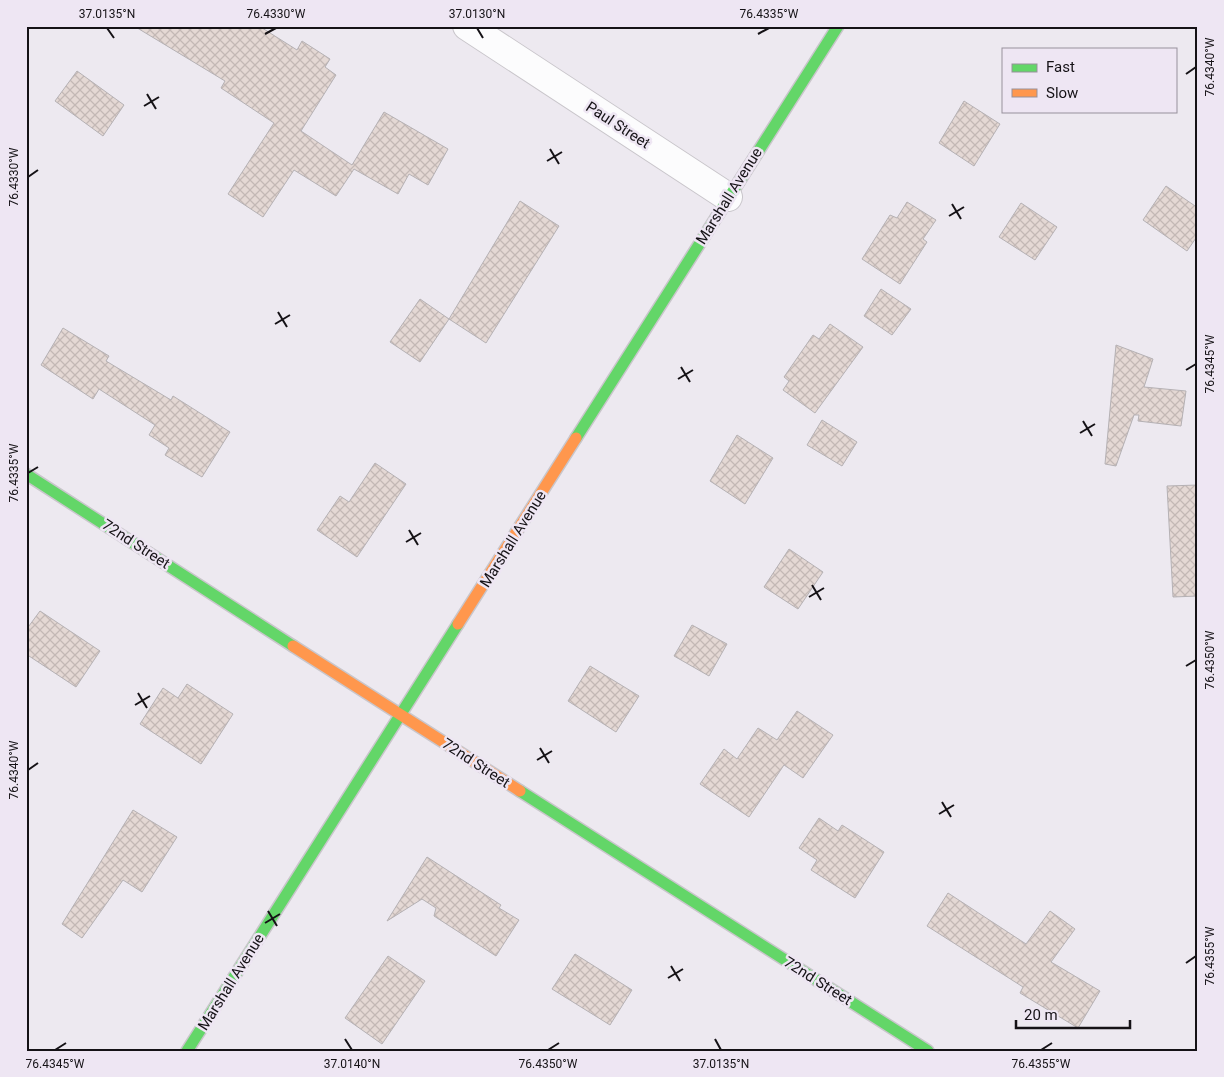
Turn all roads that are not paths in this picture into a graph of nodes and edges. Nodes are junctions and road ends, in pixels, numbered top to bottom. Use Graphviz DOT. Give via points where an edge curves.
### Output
graph roads {
  1 [pos="467,26"];
  2 [pos="485,26"];
  3 [pos="838,26"];
  4 [pos="507,53"];
  5 [pos="728,197"];
  6 [pos="26,474"];
  7 [pos="402,714"];
  8 [pos="187,1051"];
  9 [pos="928,1051"];
  1 -- 4 [label="street, Paul Street"];
  2 -- 4 [label="street, Paul Street"];
  3 -- 5 [label="street, Marshall Avenue"];
  4 -- 5 [label="street, Paul Street"];
  5 -- 7 [label="street, Marshall Avenue"];
  6 -- 7 [label="street, 72nd Street"];
  7 -- 8 [label="street, Marshall Avenue"];
  7 -- 9 [label="street, 72nd Street"];
}
